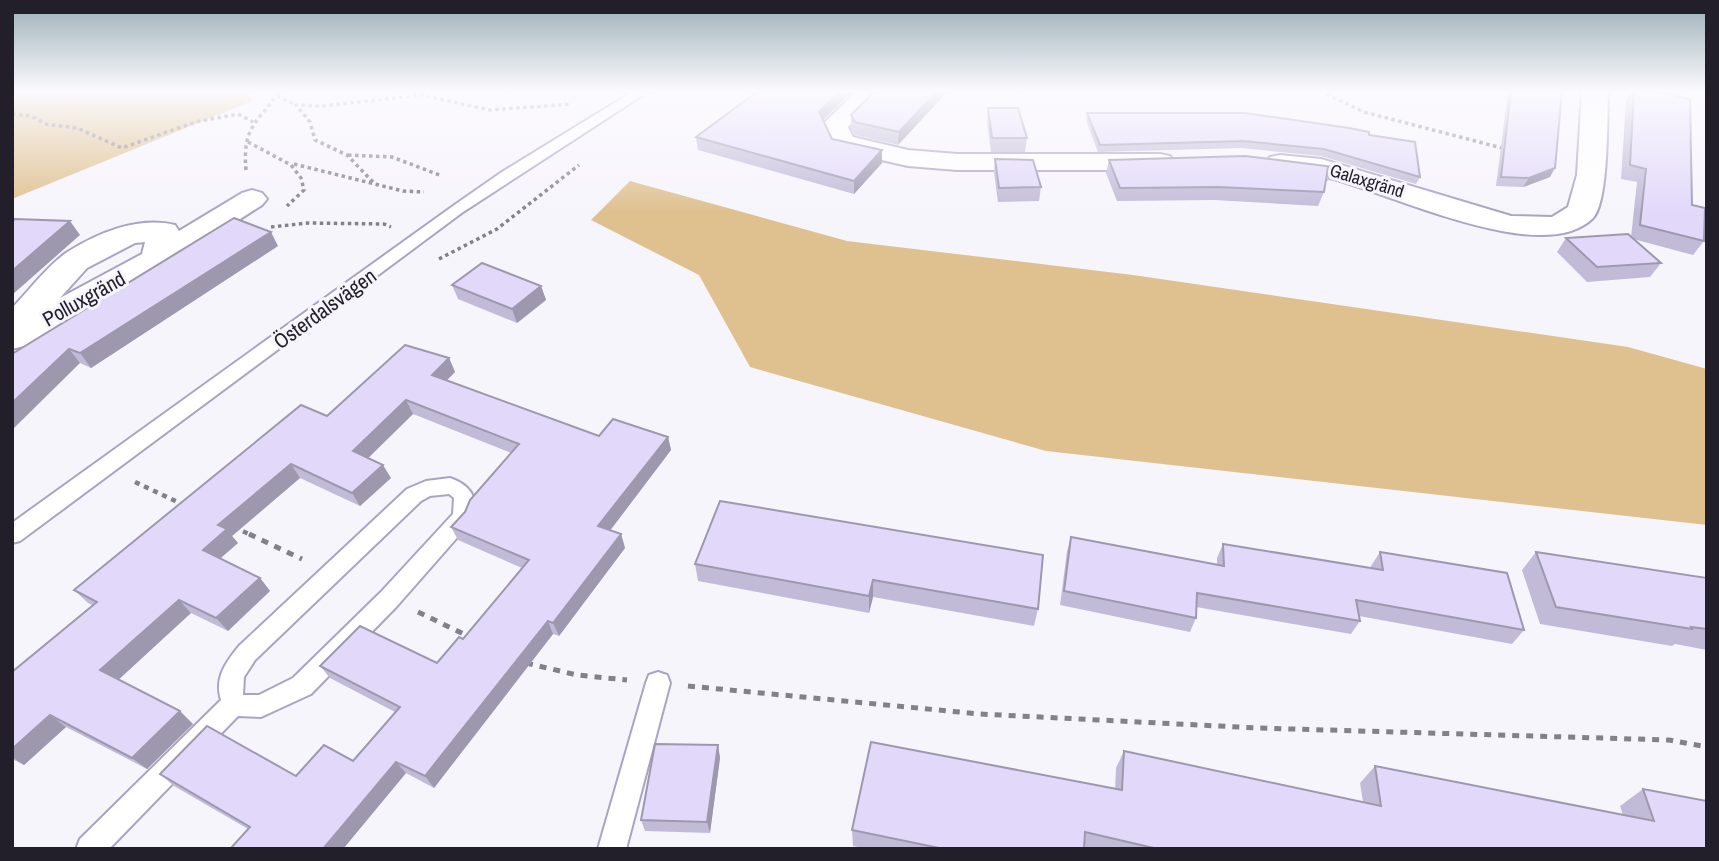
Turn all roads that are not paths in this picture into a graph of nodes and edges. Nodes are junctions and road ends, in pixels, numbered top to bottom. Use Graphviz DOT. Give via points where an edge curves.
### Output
graph roads {
  1 [pos="581,131"];
  2 [pos="837,131"];
  3 [pos="1593,131"];
  4 [pos="1190,161"];
  5 [pos="1254,161"];
  6 [pos="251,199"];
  7 [pos="156,259"];
  8 [pos="12,329"];
  9 [pos="12,338"];
  10 [pos="12,535"];
  11 [pos="658,683"];
  12 [pos="234,704"];
  13 [pos="90,849"];
  14 [pos="612,849"];
  1 -- 10 [label="lane, Österdalsvägen" via="507,176"];
  2 -- 4 [label="street" via="843,143 908,158"];
  3 -- 5 [label="street, Galaxgränd" via="1591,176 1582,212 1558,226 1509,225 1321,167"];
  6 -- 7 [label="street, Polluxgränd"];
  7 -- 8 [label="street, Polluxgränd" via="164,232 129,234 76,261"];
  7 -- 9 [label="street, Polluxgränd"];
  11 -- 14 [label="lane"];
  12 -- 12 [label="lane" via="228,691 229,677 247,653 414,495 437,487 459,488 466,497 462,518 302,686 261,706"];
  12 -- 13 [label="lane"];
}
